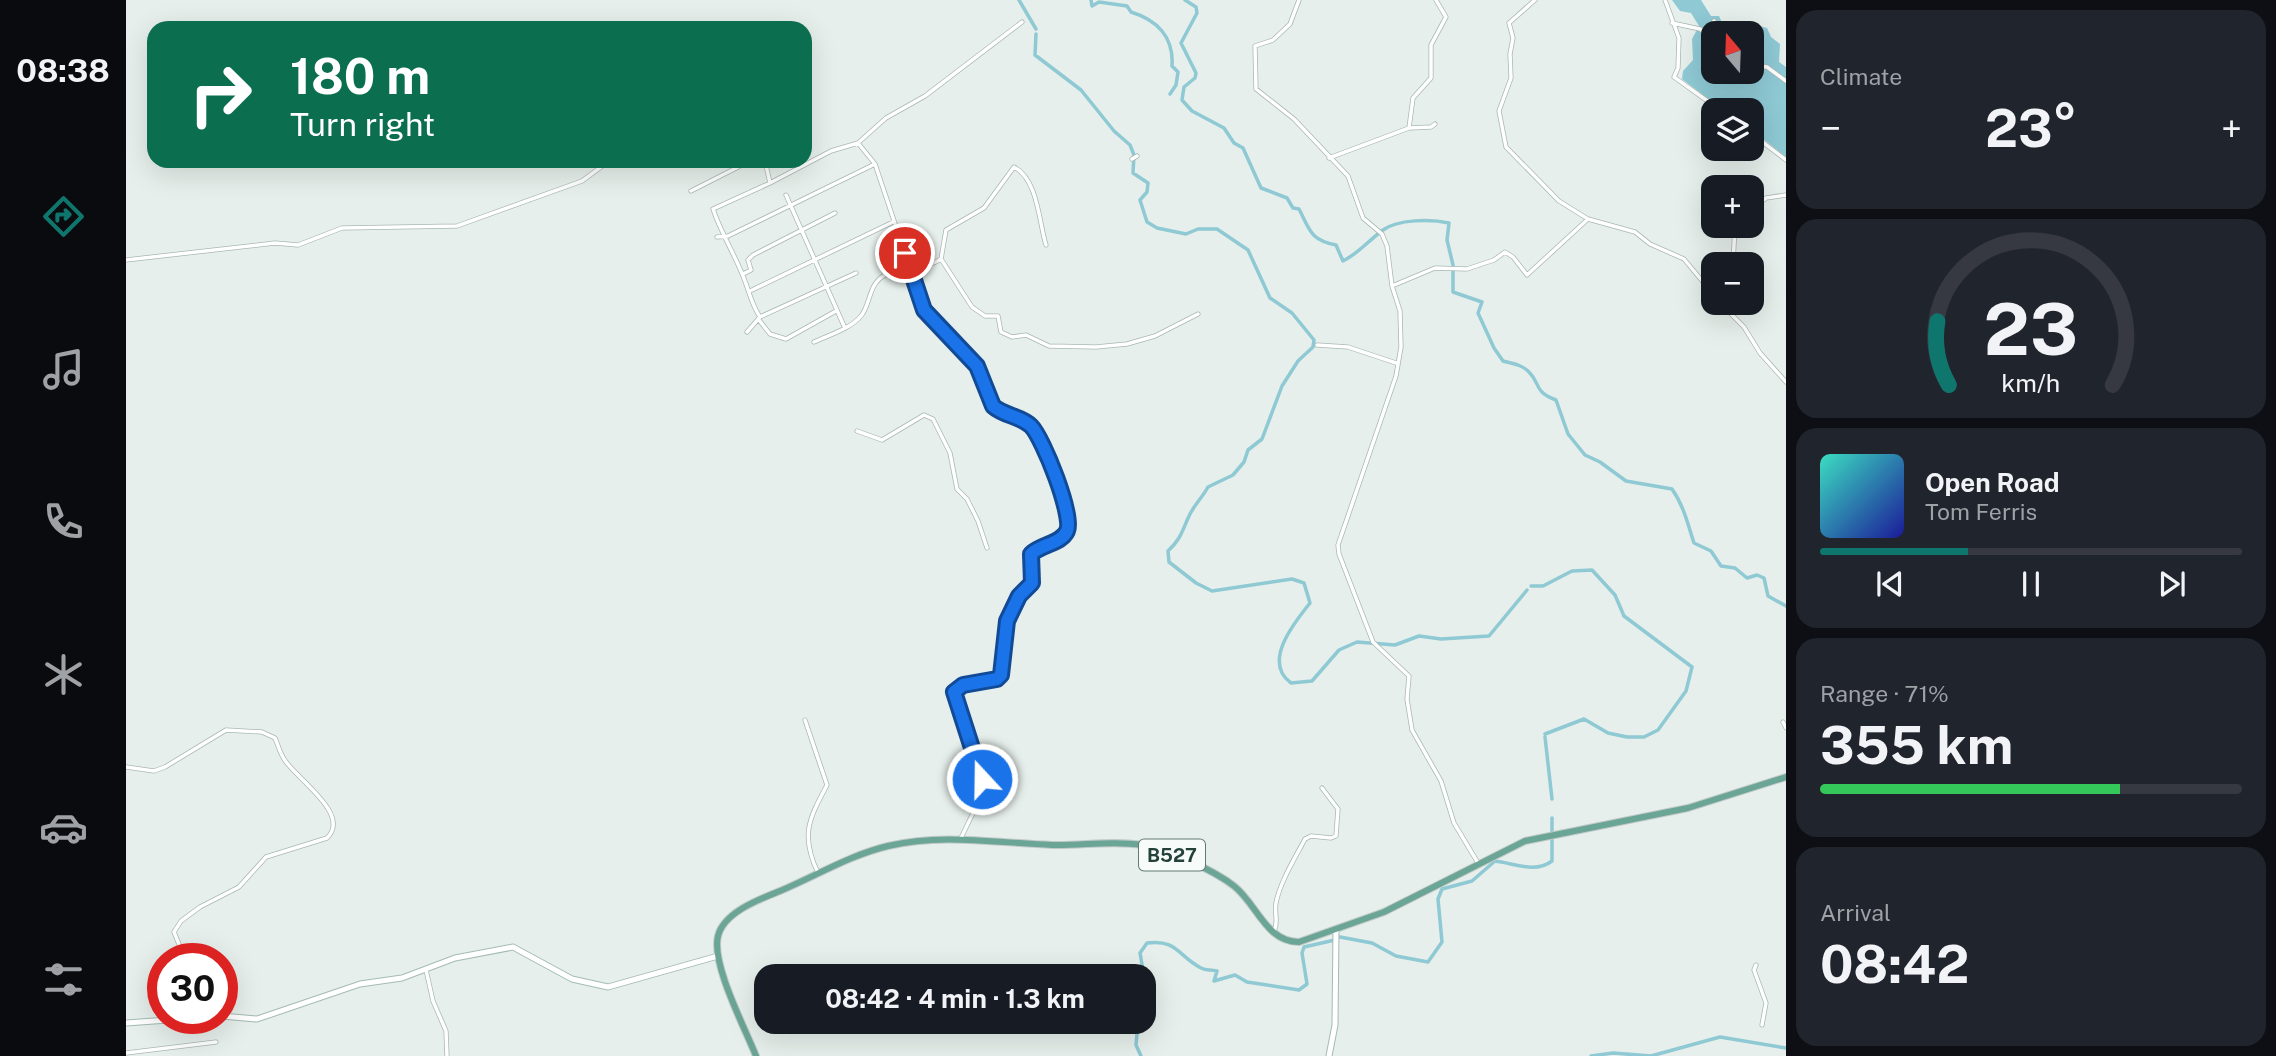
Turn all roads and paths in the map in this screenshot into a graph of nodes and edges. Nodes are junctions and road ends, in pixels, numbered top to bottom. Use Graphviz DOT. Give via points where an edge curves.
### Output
graph roads {
  1 [pos="1299,0"];
  2 [pos="1436,0"];
  3 [pos="1535,0"];
  4 [pos="1665,0"];
  5 [pos="1022,22"];
  6 [pos="1672,23"];
  7 [pos="1701,30"];
  8 [pos="1764,67"];
  9 [pos="1786,82"];
  10 [pos="1703,98"];
  11 [pos="1435,124"];
  12 [pos="1409,128"];
  13 [pos="858,143"];
  14 [pos="1764,143"];
  15 [pos="1329,158"];
  16 [pos="1786,160"];
  17 [pos="812,161"];
  18 [pos="875,164"];
  19 [pos="600,168"];
  20 [pos="736,168"];
  21 [pos="767,168"];
  22 [pos="799,168"];
  23 [pos="770,183"];
  24 [pos="691,191"];
  25 [pos="786,195"];
  26 [pos="1786,195"];
  27 [pos="1764,200"];
  28 [pos="791,205"];
  29 [pos="835,213"];
  30 [pos="1588,219"];
  31 [pos="893,222"];
  32 [pos="801,230"];
  33 [pos="717,237"];
  34 [pos="724,237"];
  35 [pos="1046,245"];
  36 [pos="815,259"];
  37 [pos="941,259"];
  38 [pos="126,260"];
  39 [pos="910,267"];
  40 [pos="856,273"];
  41 [pos="743,274"];
  42 [pos="1701,280"];
  43 [pos="826,286"];
  44 [pos="1392,286"];
  45 [pos="749,291"];
  46 [pos="837,311"];
  47 [pos="1198,314"];
  48 [pos="1732,315"];
  49 [pos="760,319"];
  50 [pos="844,326"];
  51 [pos="747,332"];
  52 [pos="814,342"];
  53 [pos="1317,345"];
  54 [pos="1396,363"];
  55 [pos="1786,382"];
  56 [pos="857,431"];
  57 [pos="987,548"];
  58 [pos="805,720"];
  59 [pos="1783,722"];
  60 [pos="1786,728"];
  61 [pos="126,767"];
  62 [pos="1786,777"];
  63 [pos="1322,788"];
  64 [pos="960,840"];
  65 [pos="1478,863"];
  66 [pos="818,874"];
  67 [pos="1336,930"];
  68 [pos="1273,933"];
  69 [pos="178,943"];
  70 [pos="718,956"];
  71 [pos="1756,965"];
  72 [pos="426,970"];
  73 [pos="238,1017"];
  74 [pos="147,1022"];
  75 [pos="126,1023"];
  76 [pos="1762,1025"];
  77 [pos="216,1042"];
  78 [pos="126,1053"];
  79 [pos="447,1056"];
  80 [pos="756,1056"];
  81 [pos="1329,1056"];
  1 -- 15 [label="street" via="1290,24 1273,40 1255,46 1254,81 1256,89 1294,119"];
  2 -- 12 [label="street" via="1446,18 1431,46 1431,78 1413,98"];
  3 -- 30 [label="street" via="1509,23 1511,78 1499,111 1506,148 1559,201"];
  4 -- 6 [label="street"];
  5 -- 13 [label="street"];
  6 -- 7 [label="street"];
  6 -- 10 [label="street" via="1679,38 1674,77"];
  8 -- 9 [label="street"];
  11 -- 12 [label="street"];
  12 -- 15 [label="street"];
  13 -- 17 [label="street"];
  13 -- 18 [label="street"];
  14 -- 16 [label="street"];
  15 -- 44 [label="street" via="1348,176 1363,218 1380,232 1388,251"];
  18 -- 28 [label="street"];
  18 -- 31 [label="street"];
  19 -- 38 [label="street" via="582,181 457,226 350,228 298,245 275,243"];
  20 -- 24 [label="street"];
  21 -- 23 [label="street"];
  22 -- 23 [label="street"];
  23 -- 34 [label="street" via="713,209"];
  25 -- 28 [label="street"];
  26 -- 27 [label="street"];
  28 -- 32 [label="street"];
  28 -- 34 [label="street"];
  29 -- 32 [label="street"];
  30 -- 42 [label="street" via="1635,232 1684,259"];
  30 -- 44 [label="street" via="1527,275 1508,252 1467,269 1435,268"];
  31 -- 36 [label="street"];
  31 -- 39 [label="street"];
  32 -- 36 [label="street"];
  32 -- 41 [label="street" via="750,258 751,270"];
  33 -- 34 [label="street"];
  34 -- 41 [label="street"];
  35 -- 37 [label="street" via="1033,196 1014,167 984,208 946,230"];
  36 -- 43 [label="street"];
  36 -- 45 [label="street"];
  37 -- 39 [label="street"];
  37 -- 47 [label="street" via="972,307 985,316 998,316 1001,332 1012,337 1026,335 1049,346 1073,349 1127,344 1155,336"];
  39 -- 50 [label="street" via="882,276 862,315"];
  39 -- 64 [label="street" via="924,310 977,366 993,406 1027,423 1038,434 1052,463 1069,522 1059,539 1031,554 1032,583 1019,596 1007,621 1001,675 954,692 982,779 975,809"];
  40 -- 43 [label="street"];
  41 -- 45 [label="street"];
  43 -- 46 [label="street"];
  43 -- 49 [label="street"];
  44 -- 54 [label="street" via="1402,330"];
  45 -- 49 [label="street"];
  46 -- 49 [label="street" via="786,339 770,334"];
  46 -- 50 [label="street"];
  48 -- 55 [label="street"];
  49 -- 51 [label="street"];
  50 -- 52 [label="street"];
  53 -- 54 [label="street" via="1348,347"];
  54 -- 65 [label="street" via="1396,376 1338,545 1356,604 1375,645 1409,677 1412,730 1441,781 1454,823"];
  56 -- 57 [label="street" via="882,440 927,414 933,419 950,453 957,489 967,499"];
  58 -- 66 [label="street" via="827,785 808,827 808,849"];
  59 -- 60 [label="street"];
  61 -- 69 [label="street" via="154,771 226,730 262,732 275,738 284,760 322,800 334,820 327,838 266,857 239,887 181,921 174,932"];
  62 -- 65 [label="main road" via="1688,807 1551,835"];
  63 -- 68 [label="street" via="1338,809 1336,836 1306,839 1281,888"];
  64 -- 66 [label="main road, B527" via="888,846"];
  64 -- 68 [label="main road, B527" via="1062,846 1140,844 1157,849 1230,882"];
  65 -- 67 [label="main road" via="1393,908"];
  66 -- 70 [label="main road, B527" via="725,921"];
  67 -- 68 [label="main road" via="1299,942 1285,941"];
  67 -- 81 [label="street" via="1335,1025"];
  70 -- 72 [label="street" via="608,987 572,979 513,947 455,958"];
  70 -- 80 [label="main road, B527"];
  71 -- 76 [label="street" via="1766,1003"];
  72 -- 73 [label="street" via="360,984 257,1019"];
  72 -- 79 [label="street" via="446,1031"];
  74 -- 75 [label="street"];
  77 -- 78 [label="street"];
}
